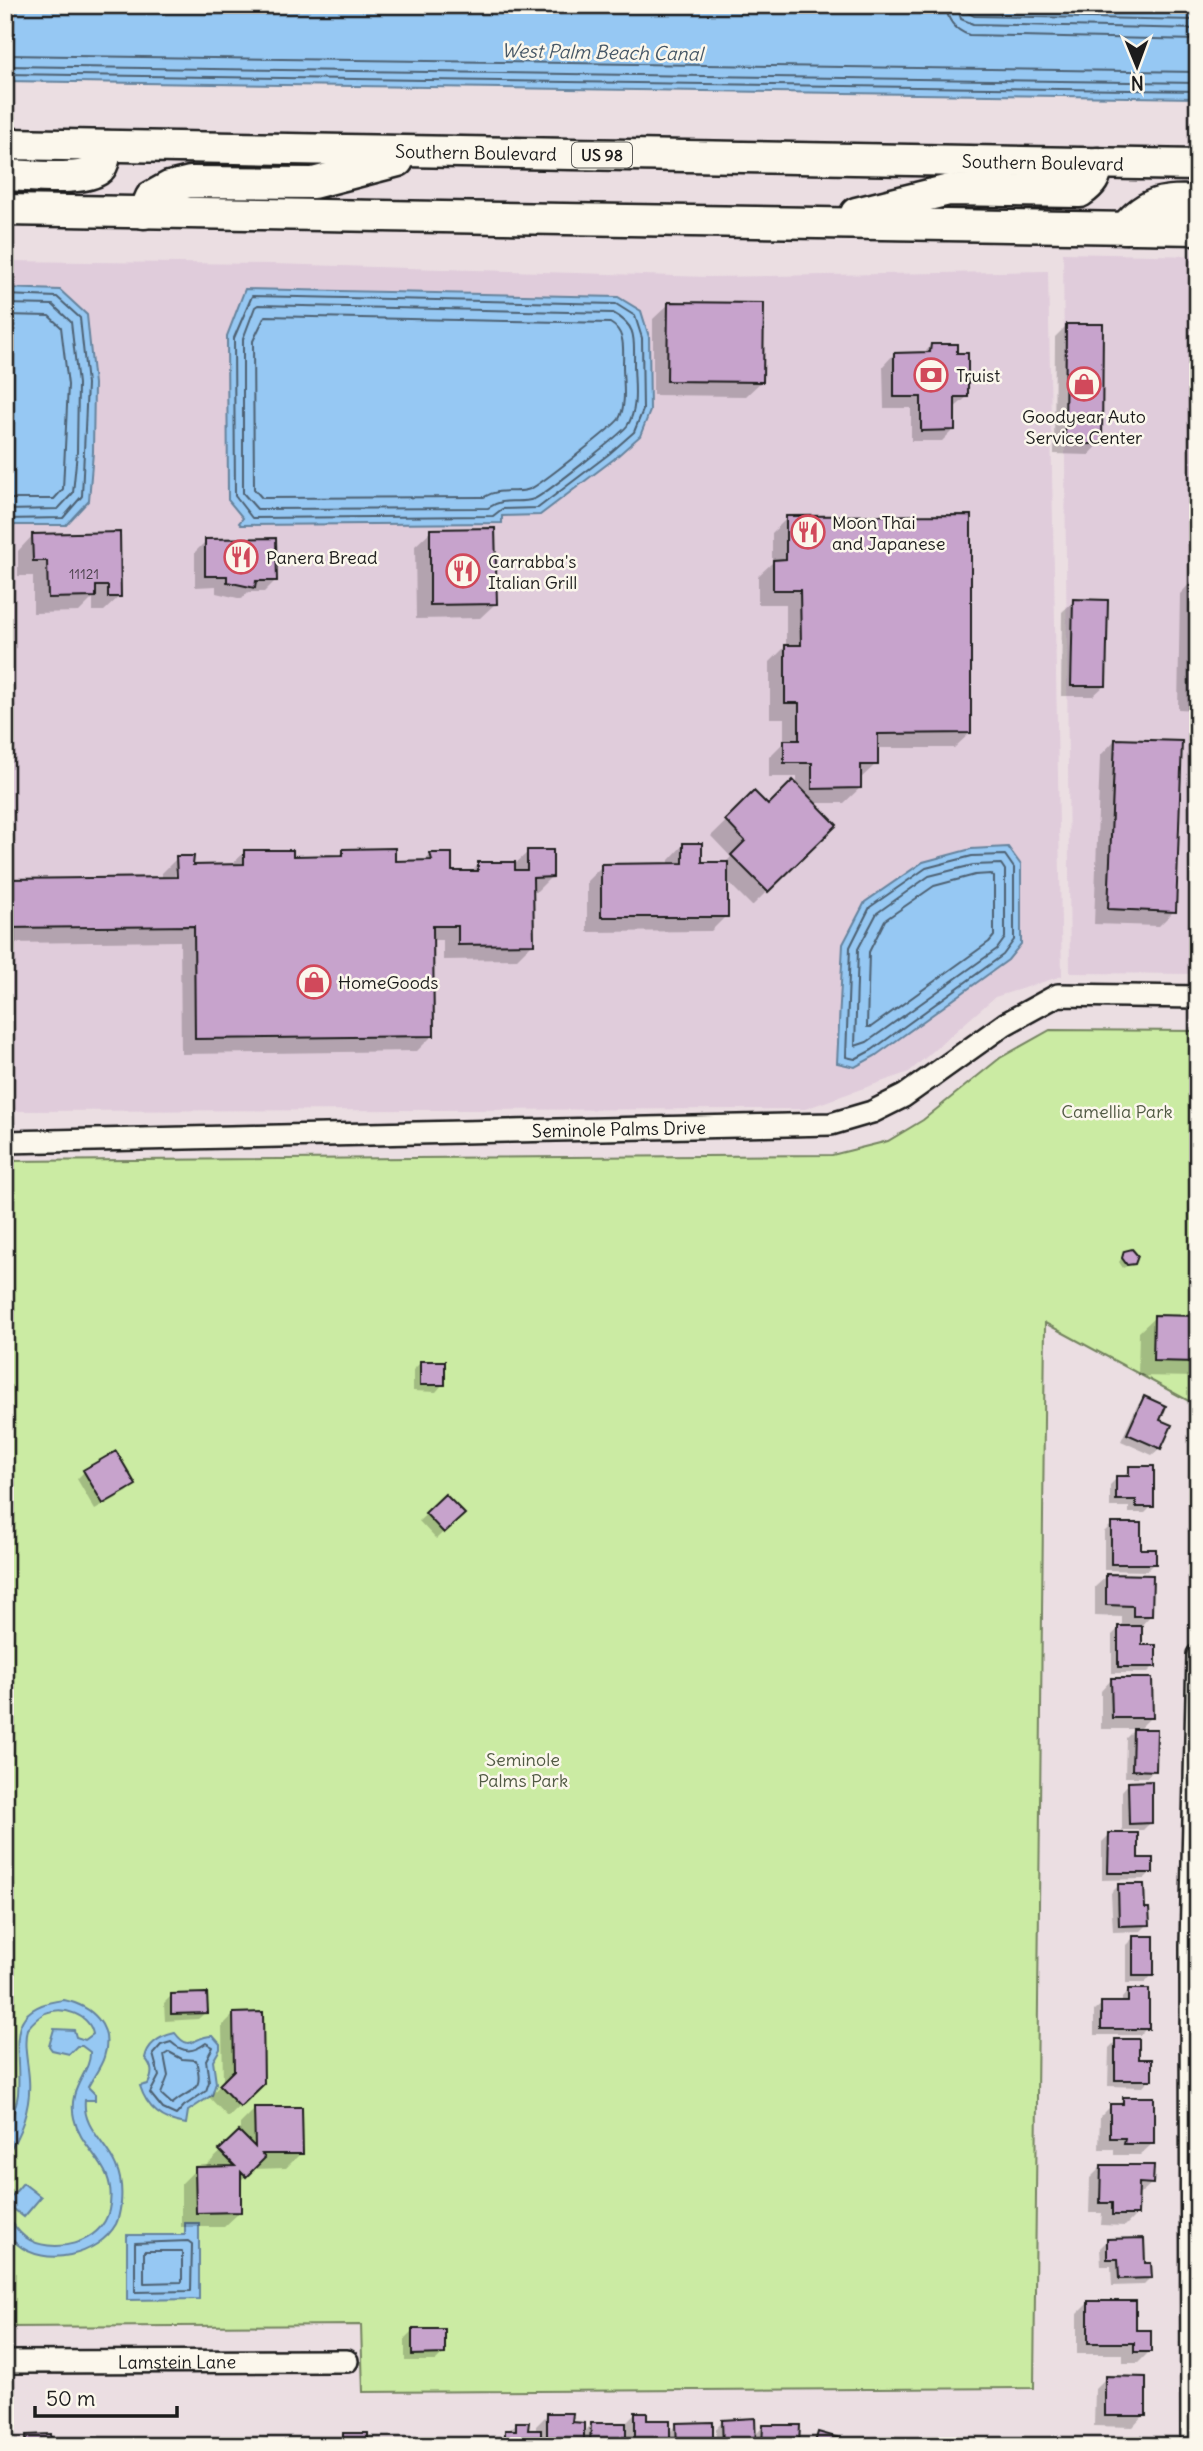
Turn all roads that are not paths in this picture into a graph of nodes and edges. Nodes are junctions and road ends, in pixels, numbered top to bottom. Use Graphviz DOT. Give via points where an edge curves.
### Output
graph roads {
  1 [pos="5,144"];
  2 [pos="107,146"];
  3 [pos="432,152"];
  4 [pos="1098,163"];
  5 [pos="1198,165"];
  6 [pos="5,175"];
  7 [pos="1198,201"];
  8 [pos="5,211"];
  9 [pos="144,213"];
  10 [pos="815,223"];
  11 [pos="1125,228"];
  12 [pos="1198,229"];
  13 [pos="1198,997"];
  14 [pos="5,1142"];
  15 [pos="1198,1655"];
  16 [pos="1194,2085"];
  17 [pos="347,2361"];
  18 [pos="5,2362"];
  19 [pos="1192,2446"];
  1 -- 2 [label="highway, Southern Boulevard / US 98"];
  2 -- 3 [label="highway, Southern Boulevard / US 98"];
  2 -- 6 [label="highway" via="102,166 95,173"];
  3 -- 4 [label="highway, Southern Boulevard / US 98"];
  3 -- 9 [label="highway" via="313,183 190,182 151,197"];
  4 -- 5 [label="highway, Southern Boulevard / US 98"];
  4 -- 10 [label="highway" via="1091,185 1080,192 949,190"];
  7 -- 11 [label="highway" via="1153,203"];
  8 -- 9 [label="highway"];
  9 -- 10 [label="highway"];
  10 -- 11 [label="highway"];
  11 -- 12 [label="highway"];
  13 -- 14 [label="street, Seminole Palms Drive" via="1058,995 1005,1024 904,1096 831,1124"];
  15 -- 16 [label="street"];
  16 -- 19 [label="street"];
  17 -- 18 [label="street, Lamstein Lane"];
}
